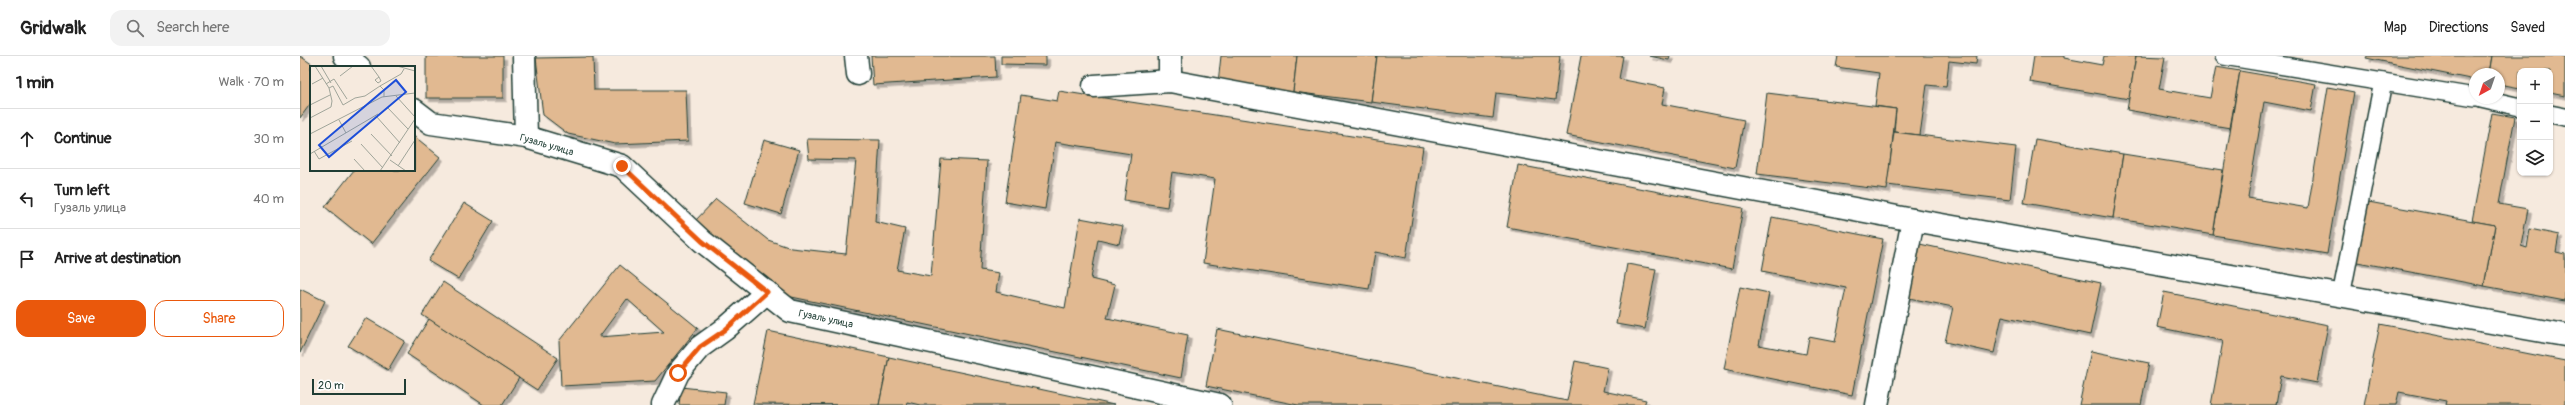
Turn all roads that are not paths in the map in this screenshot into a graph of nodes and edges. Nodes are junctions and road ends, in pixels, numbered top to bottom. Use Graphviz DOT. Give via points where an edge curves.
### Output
graph roads {
  1 [pos="345,56"];
  2 [pos="524,56"];
  3 [pos="1170,56"];
  4 [pos="2224,56"];
  5 [pos="358,66"];
  6 [pos="1170,81"];
  7 [pos="2383,82"];
  8 [pos="1094,86"];
  9 [pos="2469,96"];
  10 [pos="2505,104"];
  11 [pos="2517,106"];
  12 [pos="415,111"];
  13 [pos="2553,115"];
  14 [pos="2565,117"];
  15 [pos="526,137"];
  16 [pos="1913,220"];
  17 [pos="767,292"];
  18 [pos="2341,296"];
  19 [pos="2565,335"];
  20 [pos="663,405"];
  21 [pos="1220,405"];
  22 [pos="1877,405"];
  1 -- 5 [label="street"];
  2 -- 15 [label="street"];
  3 -- 6 [label="street"];
  4 -- 7 [label="lane"];
  6 -- 8 [label="street"];
  6 -- 16 [label="street"];
  7 -- 9 [label="lane"];
  7 -- 18 [label="lane"];
  10 -- 11 [label="lane"];
  12 -- 15 [label="street, Гузаль улица" via="431,123"];
  13 -- 14 [label="lane"];
  15 -- 17 [label="street, Гузаль улица" via="622,166 702,241"];
  16 -- 18 [label="street"];
  16 -- 22 [label="street"];
  17 -- 20 [label="street" via="725,330 700,347 678,373"];
  17 -- 21 [label="street, Гузаль улица" via="790,310"];
  18 -- 19 [label="street"];
}
